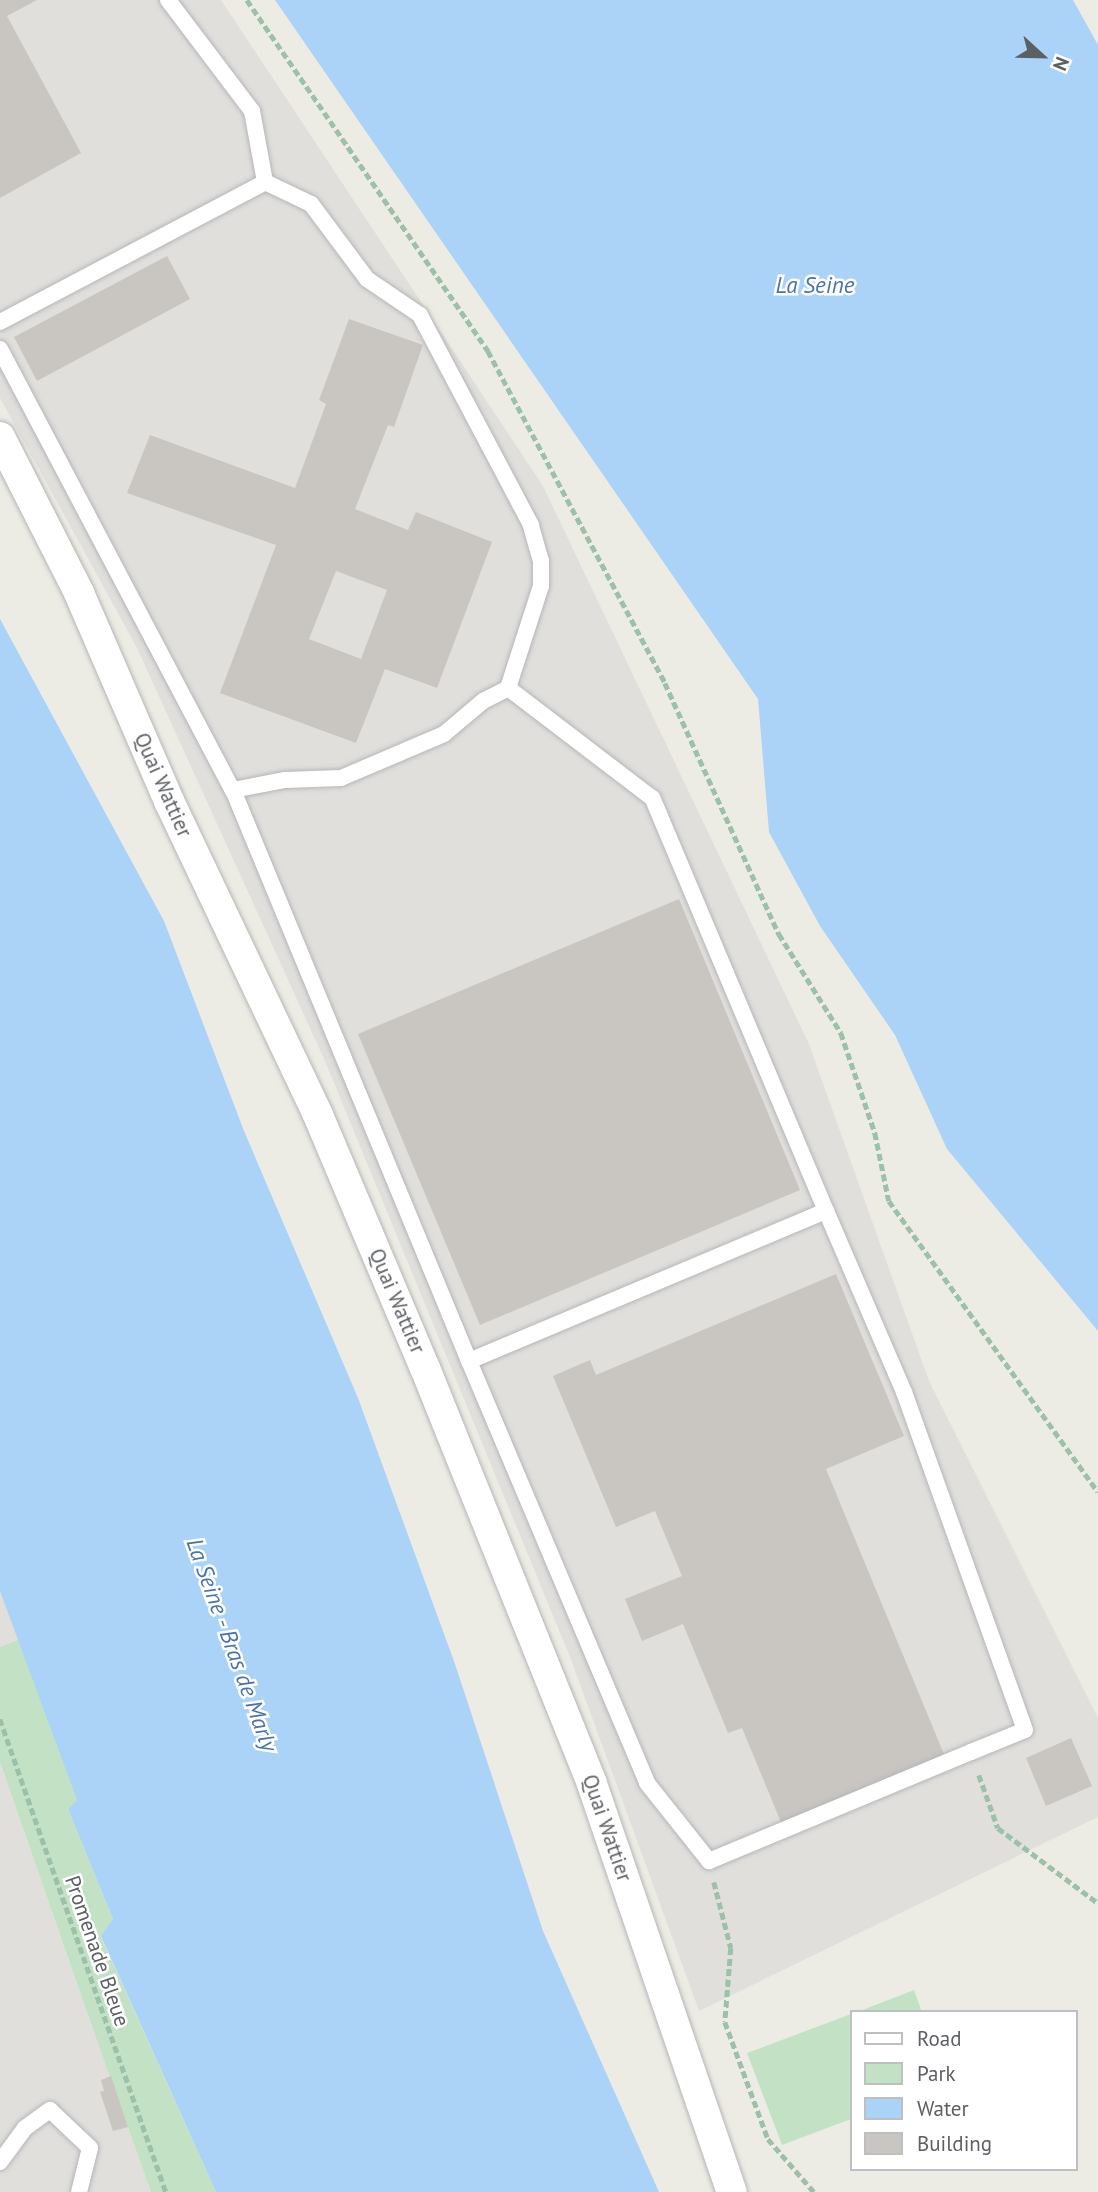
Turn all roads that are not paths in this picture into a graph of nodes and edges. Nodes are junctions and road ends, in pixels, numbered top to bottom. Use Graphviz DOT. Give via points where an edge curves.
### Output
graph roads {
  1 [pos="167,0"];
  2 [pos="265,182"];
  3 [pos="0,322"];
  4 [pos="0,349"];
  5 [pos="0,437"];
  6 [pos="508,688"];
  7 [pos="233,790"];
  8 [pos="826,1212"];
  9 [pos="469,1361"];
  10 [pos="0,2162"];
  11 [pos="79,2192"];
  12 [pos="732,2192"];
  1 -- 2 [label="lane" via="252,111"];
  2 -- 3 [label="lane"];
  2 -- 6 [label="lane" via="312,204 368,279 420,315 531,525 541,561 541,586"];
  4 -- 7 [label="lane"];
  5 -- 12 [label="street, Quai Wattier" via="79,593 169,801 318,1115 420,1356 592,1784"];
  6 -- 7 [label="lane" via="483,701 444,734 341,778 285,780"];
  6 -- 8 [label="lane" via="652,798"];
  7 -- 9 [label="lane"];
  8 -- 9 [label="lane"];
  8 -- 9 [label="lane" via="904,1392 1025,1730 709,1861 647,1783"];
  10 -- 11 [label="lane" via="25,2128 50,2110 90,2148"];
}
